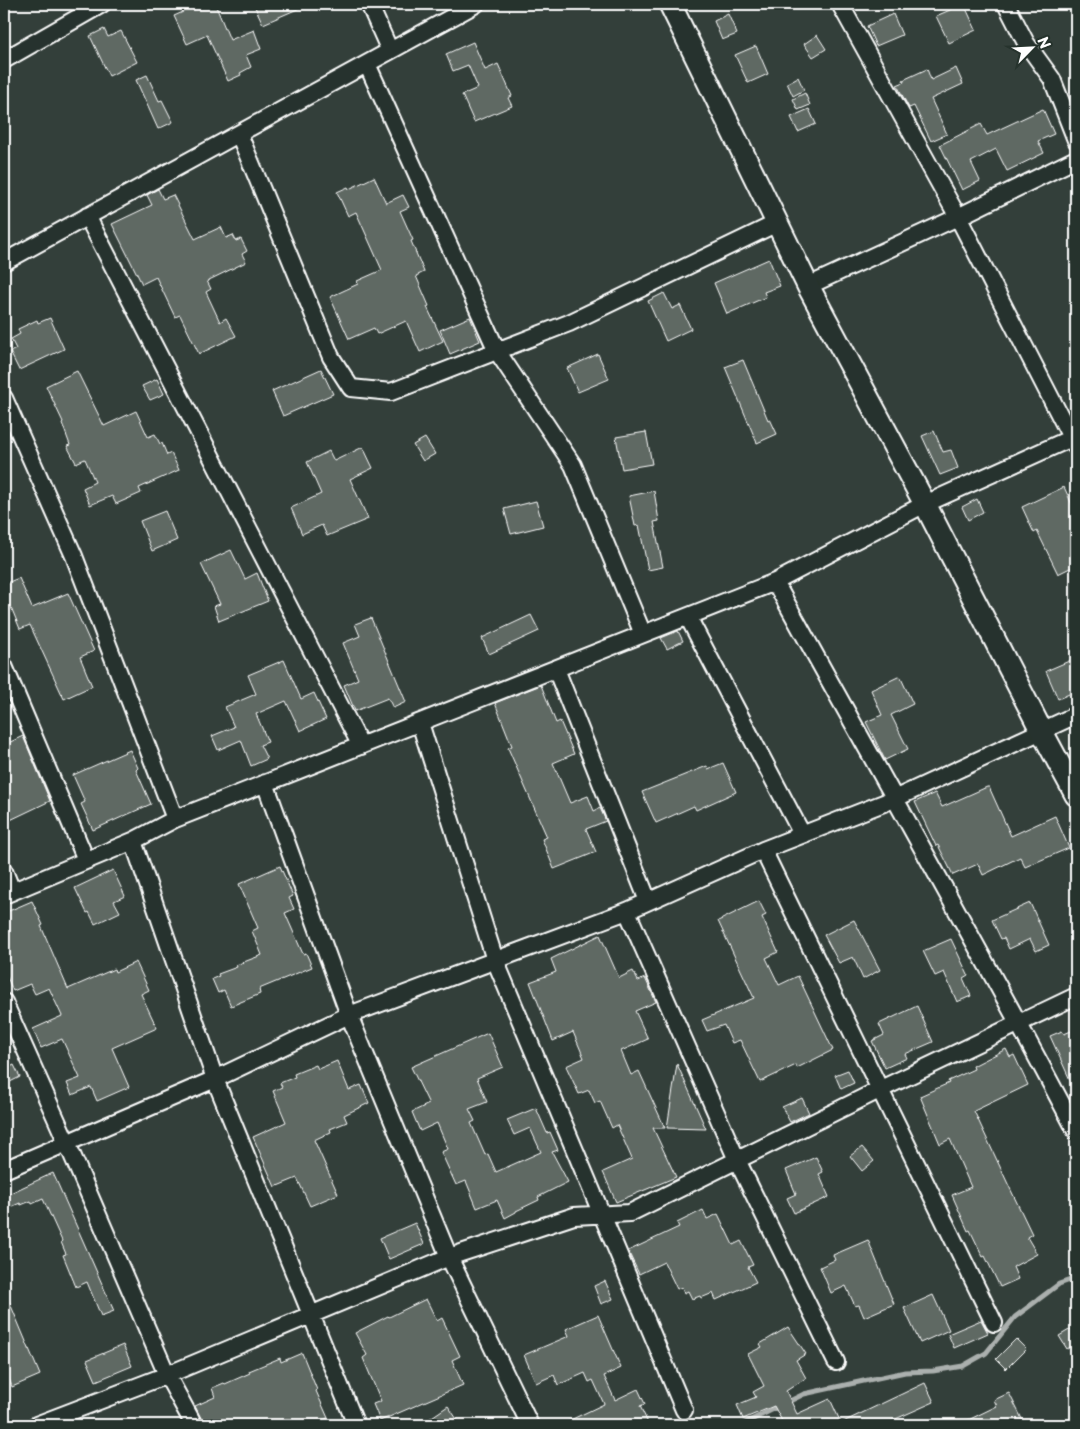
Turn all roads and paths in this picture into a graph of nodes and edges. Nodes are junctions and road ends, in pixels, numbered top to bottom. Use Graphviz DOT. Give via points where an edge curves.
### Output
graph roads {
  1 [pos="102,4"];
  2 [pos="369,4"];
  3 [pos="476,4"];
  4 [pos="670,4"];
  5 [pos="840,4"];
  6 [pos="1006,4"];
  7 [pos="390,51"];
  8 [pos="4,60"];
  9 [pos="367,64"];
  10 [pos="239,134"];
  11 [pos="1076,140"];
  12 [pos="1076,158"];
  13 [pos="88,216"];
  14 [pos="958,216"];
  15 [pos="777,222"];
  16 [pos="4,262"];
  17 [pos="808,286"];
  18 [pos="496,351"];
  19 [pos="4,398"];
  20 [pos="1075,440"];
  21 [pos="926,504"];
  22 [pos="775,582"];
  23 [pos="688,617"];
  24 [pos="643,634"];
  25 [pos="4,666"];
  26 [pos="556,669"];
  27 [pos="1076,715"];
  28 [pos="420,723"];
  29 [pos="1041,730"];
  30 [pos="361,746"];
  31 [pos="265,784"];
  32 [pos="1076,795"];
  33 [pos="894,799"];
  34 [pos="175,819"];
  35 [pos="802,834"];
  36 [pos="133,841"];
  37 [pos="763,850"];
  38 [pos="86,860"];
  39 [pos="4,871"];
  40 [pos="8,893"];
  41 [pos="648,901"];
  42 [pos="627,911"];
  43 [pos="495,960"];
  44 [pos="1076,996"];
  45 [pos="4,1002"];
  46 [pos="349,1015"];
  47 [pos="1020,1023"];
  48 [pos="215,1079"];
  49 [pos="881,1089"];
  50 [pos="1076,1130"];
  51 [pos="67,1143"];
  52 [pos="738,1160"];
  53 [pos="4,1170"];
  54 [pos="602,1215"];
  55 [pos="449,1257"];
  56 [pos="310,1315"];
  57 [pos="994,1323"];
  58 [pos="836,1362"];
  59 [pos="167,1375"];
  60 [pos="684,1410"];
  61 [pos="36,1425"];
  62 [pos="194,1425"];
  63 [pos="356,1425"];
  64 [pos="530,1425"];
  1 -- 8 [label="street"];
  2 -- 7 [label="street"];
  3 -- 7 [label="street"];
  4 -- 15 [label="main road"];
  5 -- 14 [label="street"];
  6 -- 11 [label="street" via="1026,43 1052,79"];
  7 -- 9 [label="street"];
  9 -- 10 [label="street"];
  9 -- 18 [label="street"];
  10 -- 13 [label="street"];
  10 -- 18 [label="street" via="331,357 351,388 391,392"];
  12 -- 14 [label="street"];
  13 -- 16 [label="street"];
  13 -- 30 [label="street"];
  14 -- 17 [label="street"];
  14 -- 20 [label="street"];
  15 -- 17 [label="main road"];
  15 -- 18 [label="street" via="569,323"];
  17 -- 21 [label="main road"];
  18 -- 24 [label="street" via="573,465"];
  19 -- 34 [label="street" via="74,556"];
  20 -- 21 [label="street"];
  21 -- 22 [label="street"];
  21 -- 29 [label="main road"];
  22 -- 23 [label="street"];
  22 -- 33 [label="street"];
  23 -- 24 [label="street"];
  23 -- 35 [label="street"];
  24 -- 26 [label="street"];
  25 -- 38 [label="street"];
  26 -- 28 [label="street"];
  26 -- 41 [label="street"];
  27 -- 29 [label="street"];
  28 -- 30 [label="street"];
  28 -- 43 [label="street"];
  29 -- 32 [label="main road"];
  29 -- 33 [label="street"];
  30 -- 31 [label="street"];
  31 -- 34 [label="street"];
  31 -- 46 [label="street"];
  33 -- 35 [label="street"];
  33 -- 47 [label="street"];
  34 -- 36 [label="street"];
  35 -- 37 [label="street"];
  36 -- 38 [label="street"];
  36 -- 48 [label="street"];
  37 -- 41 [label="street"];
  37 -- 49 [label="street"];
  38 -- 40 [label="street"];
  39 -- 40 [label="street"];
  41 -- 42 [label="street"];
  42 -- 43 [label="street"];
  42 -- 52 [label="street"];
  43 -- 46 [label="street"];
  43 -- 54 [label="street"];
  44 -- 47 [label="street"];
  45 -- 51 [label="street"];
  46 -- 48 [label="street"];
  46 -- 55 [label="street"];
  47 -- 49 [label="street"];
  47 -- 50 [label="street"];
  48 -- 51 [label="street"];
  48 -- 56 [label="street"];
  49 -- 52 [label="street"];
  49 -- 57 [label="street"];
  51 -- 53 [label="street"];
  51 -- 59 [label="street"];
  52 -- 54 [label="street" via="630,1212"];
  52 -- 58 [label="street"];
  54 -- 55 [label="street" via="574,1216"];
  54 -- 60 [label="street"];
  55 -- 56 [label="street"];
  55 -- 64 [label="street"];
  56 -- 59 [label="street"];
  56 -- 63 [label="street"];
  59 -- 61 [label="street"];
  59 -- 62 [label="street"];
}
